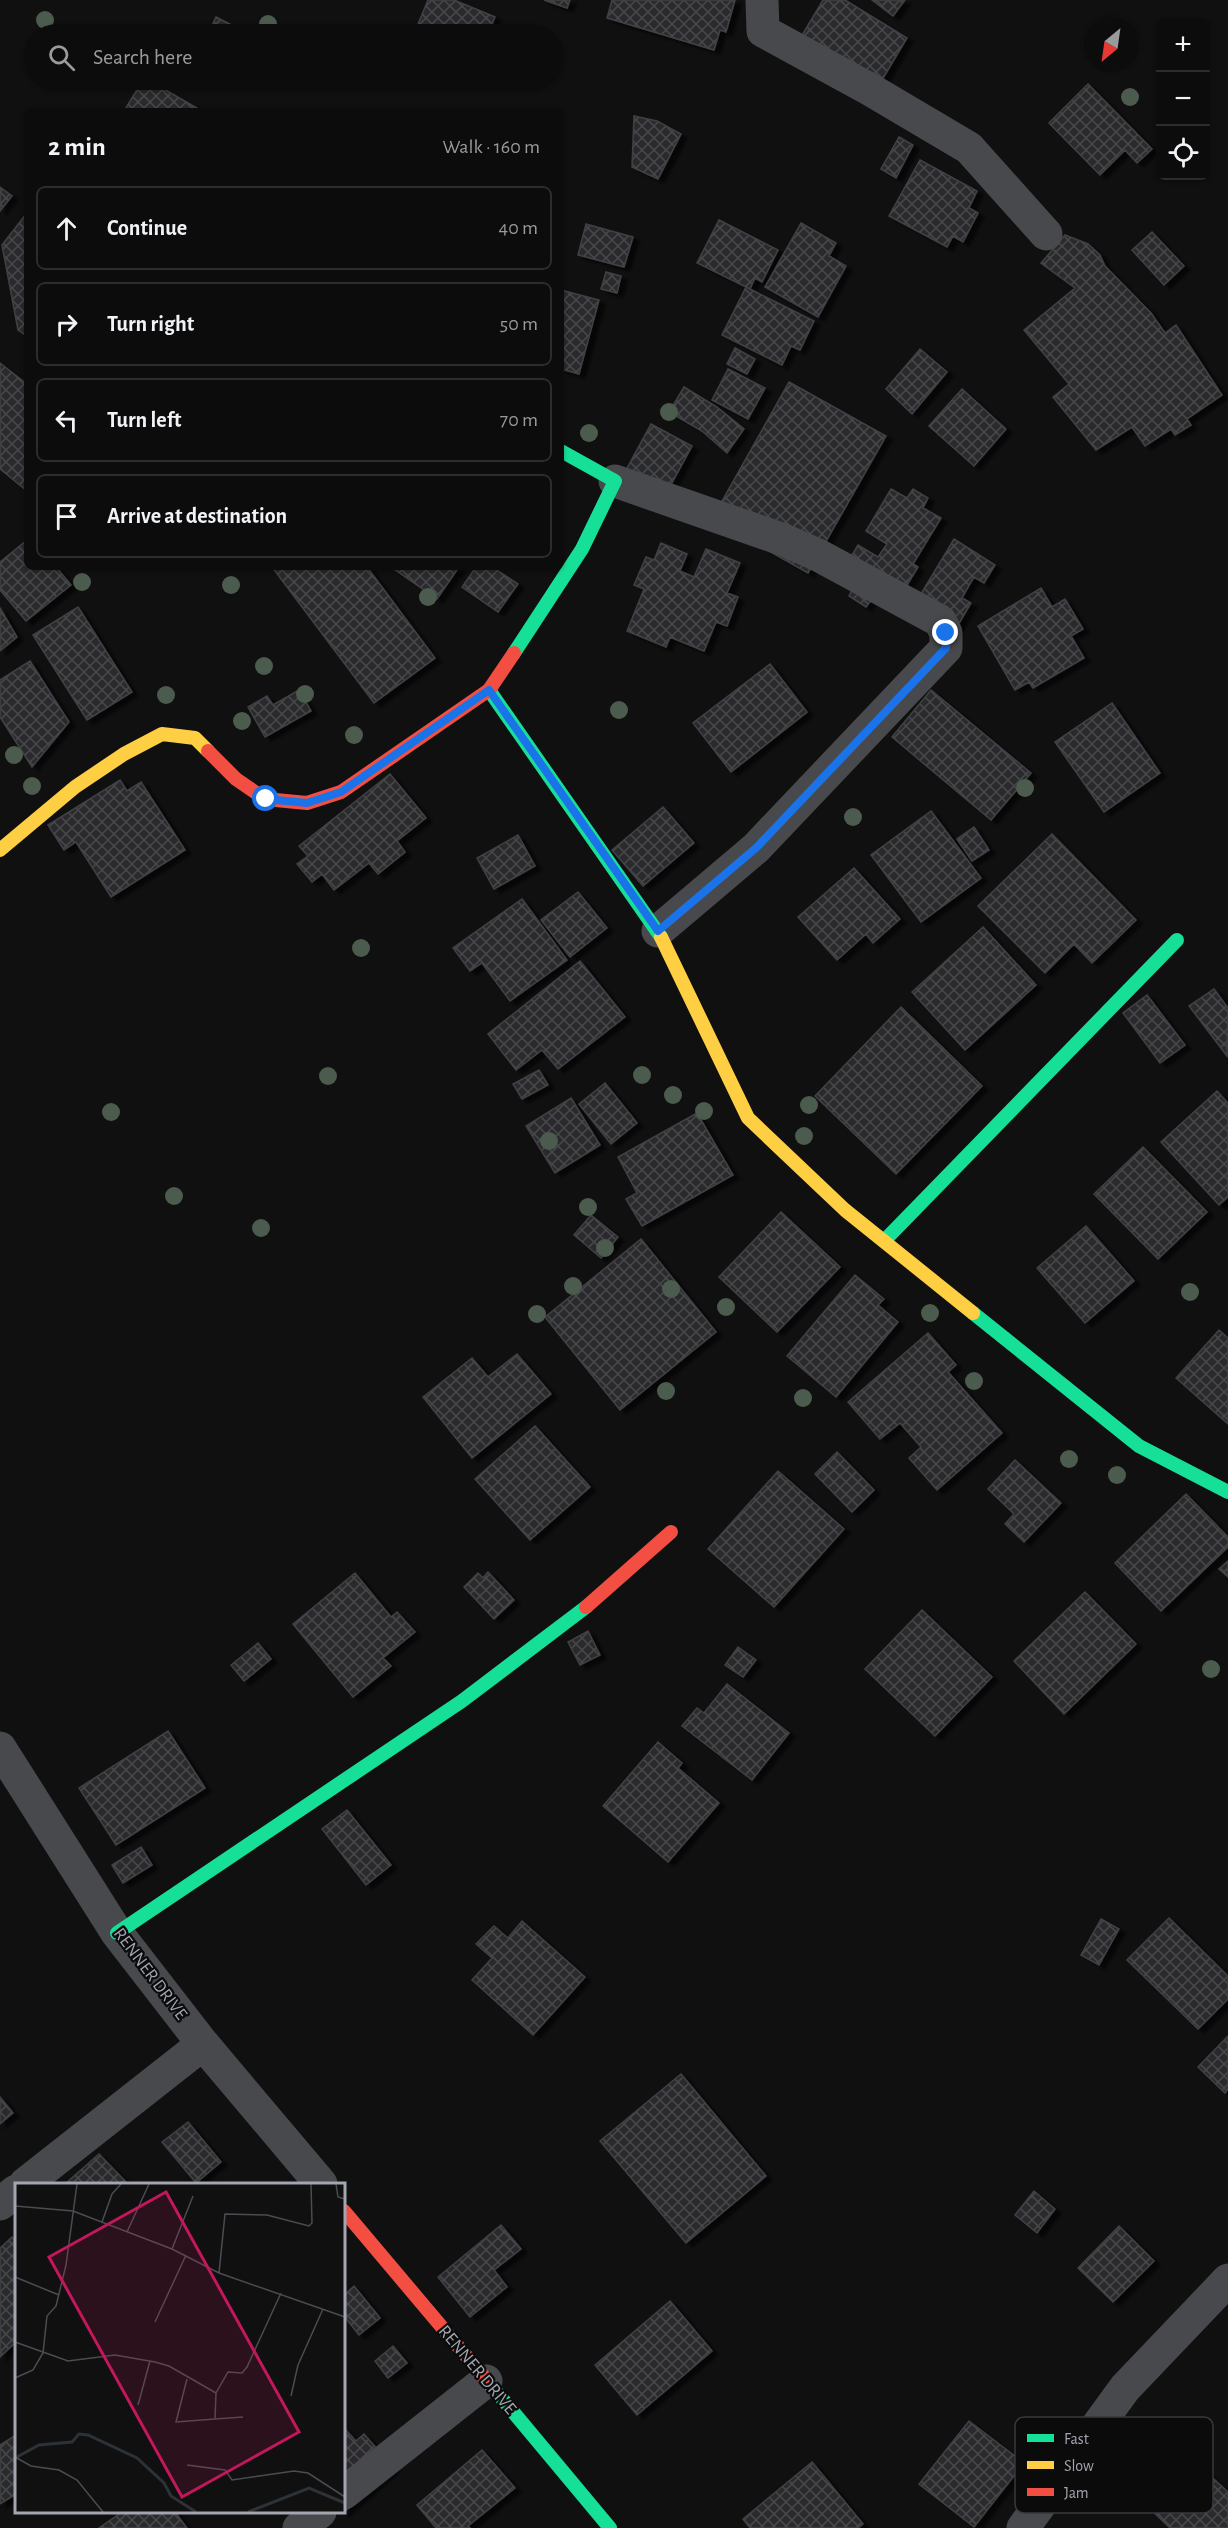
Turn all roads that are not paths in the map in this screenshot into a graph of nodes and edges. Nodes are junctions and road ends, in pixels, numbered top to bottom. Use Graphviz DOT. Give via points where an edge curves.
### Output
graph roads {
  1 [pos="762,0"];
  2 [pos="1046,234"];
  3 [pos="564,453"];
  4 [pos="615,481"];
  5 [pos="489,690"];
  6 [pos="0,850"];
  7 [pos="658,931"];
  8 [pos="1177,939"];
  9 [pos="884,1241"];
  10 [pos="1228,1492"];
  11 [pos="671,1532"];
  12 [pos="0,1748"];
  13 [pos="117,1933"];
  14 [pos="203,2044"];
  15 [pos="26,2183"];
  16 [pos="320,2183"];
  17 [pos="15,2192"];
  18 [pos="0,2204"];
  19 [pos="345,2212"];
  20 [pos="1228,2280"];
  21 [pos="486,2381"];
  22 [pos="1104,2417"];
  23 [pos="345,2492"];
  24 [pos="318,2513"];
  25 [pos="1034,2513"];
  26 [pos="299,2528"];
  27 [pos="610,2528"];
  28 [pos="1023,2528"];
  1 -- 2 [label="street" via="763,31 969,148"];
  3 -- 4 [label="street"];
  4 -- 5 [label="street" via="582,549"];
  4 -- 7 [label="street" via="801,548 939,621 946,633 946,648 756,848"];
  5 -- 6 [label="street" via="341,792 307,803 266,799 236,779 195,738 162,734 75,787"];
  5 -- 7 [label="street"];
  7 -- 9 [label="street" via="748,1118 845,1210"];
  8 -- 9 [label="street"];
  9 -- 10 [label="street" via="1139,1446"];
  11 -- 13 [label="street" via="591,1603 462,1701"];
  12 -- 13 [label="street, RENNER DRIVE"];
  13 -- 14 [label="street, RENNER DRIVE"];
  14 -- 15 [label="street"];
  14 -- 16 [label="street, RENNER DRIVE"];
  17 -- 18 [label="street"];
  19 -- 21 [label="street, RENNER DRIVE"];
  20 -- 22 [label="street" via="1125,2388"];
  21 -- 23 [label="street"];
  21 -- 27 [label="street, RENNER DRIVE"];
  24 -- 26 [label="street"];
  25 -- 28 [label="street"];
}
